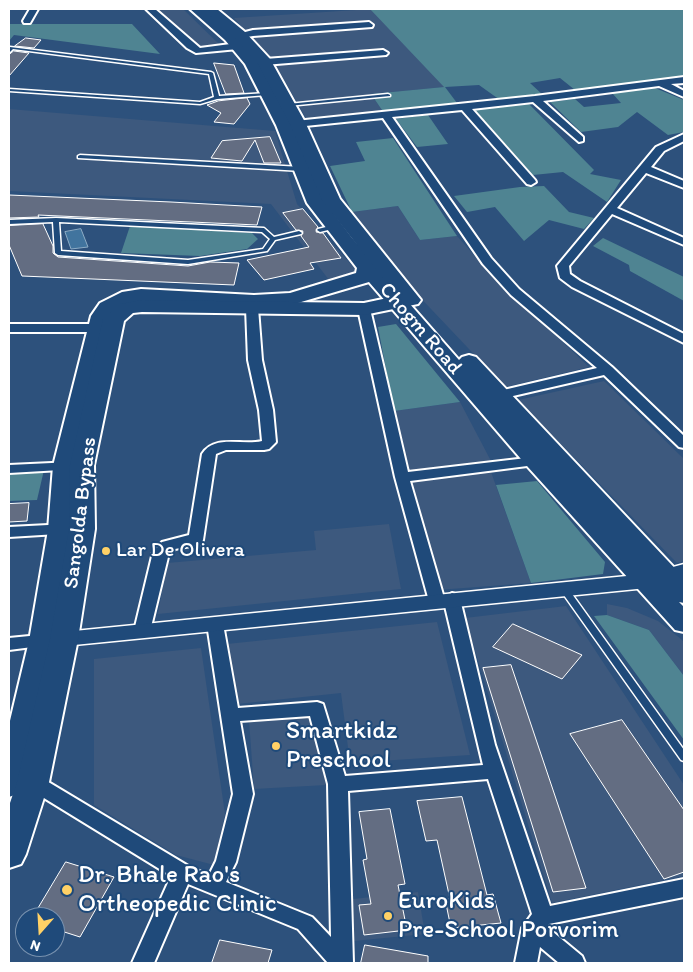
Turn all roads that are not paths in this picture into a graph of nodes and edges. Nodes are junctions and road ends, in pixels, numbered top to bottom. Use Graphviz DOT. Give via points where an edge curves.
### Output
graph roads {
  1 [pos="34,9"];
  2 [pos="150,9"];
  3 [pos="197,9"];
  4 [pos="210,9"];
  5 [pos="27,21"];
  6 [pos="369,25"];
  7 [pos="236,39"];
  8 [pos="9,52"];
  9 [pos="383,53"];
  10 [pos="258,62"];
  11 [pos="684,80"];
  12 [pos="659,83"];
  13 [pos="9,90"];
  14 [pos="267,94"];
  15 [pos="684,94"];
  16 [pos="388,95"];
  17 [pos="217,98"];
  18 [pos="535,99"];
  19 [pos="288,105"];
  20 [pos="465,107"];
  21 [pos="386,115"];
  22 [pos="291,124"];
  23 [pos="684,137"];
  24 [pos="579,139"];
  25 [pos="80,158"];
  26 [pos="302,168"];
  27 [pos="646,169"];
  28 [pos="531,182"];
  29 [pos="684,185"];
  30 [pos="611,210"];
  31 [pos="56,220"];
  32 [pos="9,222"];
  33 [pos="299,233"];
  34 [pos="273,239"];
  35 [pos="684,242"];
  36 [pos="367,268"];
  37 [pos="404,301"];
  38 [pos="252,308"];
  39 [pos="364,309"];
  40 [pos="9,328"];
  41 [pos="104,328"];
  42 [pos="684,339"];
  43 [pos="607,370"];
  44 [pos="500,395"];
  45 [pos="682,439"];
  46 [pos="535,461"];
  47 [pos="74,466"];
  48 [pos="9,469"];
  49 [pos="402,477"];
  50 [pos="71,529"];
  51 [pos="9,532"];
  52 [pos="666,576"];
  53 [pos="564,589"];
  54 [pos="684,594"];
  55 [pos="444,600"];
  56 [pos="684,623"];
  57 [pos="215,624"];
  58 [pos="142,631"];
  59 [pos="53,640"];
  60 [pos="9,644"];
  61 [pos="230,715"];
  62 [pos="684,757"];
  63 [pos="495,771"];
  64 [pos="16,778"];
  65 [pos="338,784"];
  66 [pos="9,854"];
  67 [pos="183,873"];
  68 [pos="213,886"];
  69 [pos="684,888"];
  70 [pos="538,922"];
  71 [pos="143,963"];
  72 [pos="341,963"];
  73 [pos="526,963"];
  74 [pos="574,963"];
  1 -- 5 [label="street"];
  2 -- 7 [label="street" via="196,50 205,52"];
  3 -- 7 [label="main road, Chogm Road"];
  4 -- 7 [label="highway, Chogm Road"];
  6 -- 7 [label="street"];
  7 -- 10 [label="main road, Chogm Road"];
  8 -- 17 [label="lane" via="12,48 211,74"];
  9 -- 10 [label="street"];
  10 -- 14 [label="main road, Chogm Road"];
  10 -- 19 [label="highway, Chogm Road"];
  11 -- 12 [label="street"];
  12 -- 15 [label="street"];
  12 -- 18 [label="street"];
  13 -- 17 [label="lane" via="200,103"];
  14 -- 17 [label="lane"];
  14 -- 22 [label="main road, Chogm Road"];
  16 -- 19 [label="lane"];
  18 -- 20 [label="street"];
  18 -- 24 [label="street"];
  19 -- 22 [label="highway, Chogm Road"];
  20 -- 21 [label="street"];
  20 -- 28 [label="street"];
  21 -- 22 [label="street"];
  21 -- 43 [label="street" via="487,260 515,292"];
  22 -- 26 [label="main road, Chogm Road"];
  22 -- 37 [label="highway, Chogm Road" via="331,200"];
  23 -- 27 [label="street" via="660,149"];
  25 -- 26 [label="lane"];
  26 -- 36 [label="main road, Chogm Road" via="327,228"];
  27 -- 29 [label="street"];
  27 -- 30 [label="street"];
  30 -- 35 [label="street"];
  30 -- 42 [label="street" via="563,266 564,275"];
  31 -- 32 [label="lane"];
  31 -- 34 [label="lane" via="264,230"];
  31 -- 34 [label="lane" via="58,253 188,262 265,250"];
  33 -- 34 [label="lane"];
  36 -- 37 [label="main road, Chogm Road"];
  36 -- 41 [label="main road, Sangolda Bypass" via="364,277 291,300 141,294 122,298 107,307"];
  37 -- 39 [label="highway, Sangolda Bypass"];
  37 -- 44 [label="main road, Chogm Road"];
  37 -- 46 [label="main road, Chogm Road"];
  38 -- 39 [label="highway, Sangolda Bypass"];
  38 -- 41 [label="highway, Sangolda Bypass" via="127,308"];
  38 -- 58 [label="street" via="255,360 269,442 264,446 225,446 209,454 197,535 189,542 169,544 161,552"];
  39 -- 49 [label="street"];
  40 -- 41 [label="street"];
  41 -- 47 [label="highway, Sangolda Bypass"];
  43 -- 44 [label="street"];
  43 -- 45 [label="street"];
  44 -- 52 [label="main road, Chogm Road"];
  46 -- 49 [label="street"];
  46 -- 52 [label="main road, Chogm Road"];
  47 -- 48 [label="street"];
  47 -- 50 [label="highway, Sangolda Bypass"];
  49 -- 55 [label="street"];
  50 -- 51 [label="street"];
  50 -- 59 [label="highway, Sangolda Bypass"];
  52 -- 53 [label="street"];
  52 -- 54 [label="main road, Chogm Road"];
  52 -- 56 [label="main road, Chogm Road"];
  53 -- 55 [label="street"];
  53 -- 62 [label="lane"];
  55 -- 57 [label="street"];
  55 -- 63 [label="street"];
  57 -- 58 [label="street"];
  57 -- 61 [label="street"];
  58 -- 59 [label="street"];
  59 -- 60 [label="street"];
  59 -- 64 [label="highway, Sangolda Bypass"];
  61 -- 65 [label="street" via="317,709"];
  61 -- 68 [label="street" via="243,794 226,862"];
  63 -- 65 [label="street"];
  63 -- 70 [label="street"];
  64 -- 66 [label="highway, Sangolda Bypass"];
  64 -- 67 [label="street"];
  65 -- 72 [label="street"];
  67 -- 68 [label="street"];
  67 -- 71 [label="street"];
  68 -- 72 [label="street" via="305,923"];
  69 -- 70 [label="street"];
  70 -- 73 [label="street"];
  70 -- 74 [label="street"];
}
